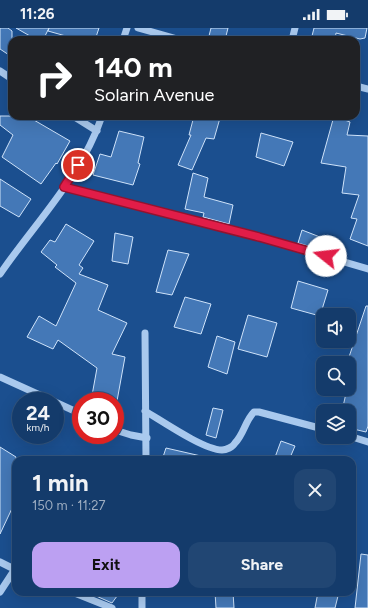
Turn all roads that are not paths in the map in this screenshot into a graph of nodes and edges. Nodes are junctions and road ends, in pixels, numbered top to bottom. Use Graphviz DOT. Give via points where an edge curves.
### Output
graph roads {
  1 [pos="138,28"];
  2 [pos="167,36"];
  3 [pos="79,120"];
  4 [pos="101,120"];
  5 [pos="97,131"];
  6 [pos="64,187"];
  7 [pos="368,269"];
  8 [pos="1,271"];
  9 [pos="145,333"];
  10 [pos="0,377"];
  11 [pos="32,392"];
  12 [pos="145,411"];
  13 [pos="316,427"];
  14 [pos="124,433"];
  15 [pos="147,438"];
  16 [pos="356,438"];
  17 [pos="368,442"];
  18 [pos="146,456"];
  19 [pos="0,562"];
  20 [pos="12,568"];
  21 [pos="12,574"];
  22 [pos="0,592"];
  23 [pos="82,596"];
  24 [pos="142,596"];
  25 [pos="112,608"];
  26 [pos="142,608"];
  1 -- 2 [label="street"];
  3 -- 5 [label="street"];
  4 -- 5 [label="street"];
  5 -- 6 [label="street"];
  6 -- 7 [label="street" via="259,237"];
  6 -- 8 [label="street"];
  9 -- 12 [label="street"];
  10 -- 11 [label="street"];
  12 -- 13 [label="street" via="191,439 210,448 222,450 236,443 254,412"];
  12 -- 15 [label="street"];
  14 -- 15 [label="street"];
  15 -- 18 [label="street"];
  16 -- 17 [label="street"];
  19 -- 20 [label="street"];
  21 -- 22 [label="street"];
  23 -- 25 [label="street"];
  24 -- 26 [label="street"];
}
